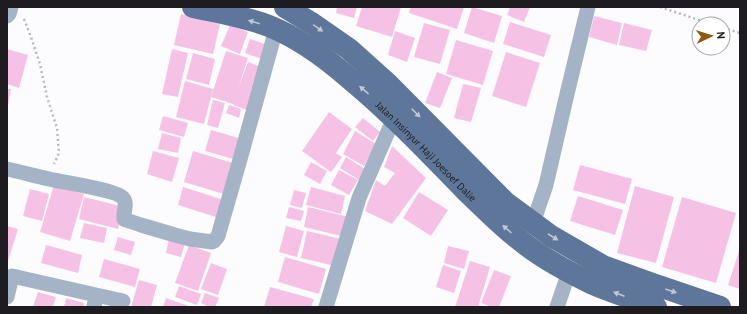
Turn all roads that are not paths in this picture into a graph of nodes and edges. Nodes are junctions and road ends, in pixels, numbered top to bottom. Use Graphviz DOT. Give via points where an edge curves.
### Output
graph roads {
  1 [pos="193,7"];
  2 [pos="285,7"];
  3 [pos="588,7"];
  4 [pos="276,29"];
  5 [pos="394,118"];
  6 [pos="7,169"];
  7 [pos="533,223"];
  8 [pos="569,272"];
  9 [pos="9,275"];
  10 [pos="7,297"];
  11 [pos="95,301"];
  12 [pos="123,301"];
  13 [pos="326,307"];
  14 [pos="558,307"];
  15 [pos="656,307"];
  16 [pos="720,307"];
  4 -- 1 [label="main road, Jalan Insinyur Haji Joesoef Dalie, one-way"];
  2 -- 7 [label="main road, Jalan Insinyur Haji Joesoef Dalie, one-way" via="349,49 388,84 505,202"];
  3 -- 7 [label="street" via="546,185"];
  5 -- 4 [label="main road, Jalan Insinyur Haji Joesoef Dalie, one-way" via="332,63"];
  4 -- 6 [label="street" via="218,236 214,241 190,239 124,219 125,201 120,195"];
  8 -- 5 [label="main road, Jalan Insinyur Haji Joesoef Dalie, one-way" via="520,241"];
  5 -- 13 [label="street" via="359,198"];
  7 -- 16 [label="main road, Jalan Insinyur Haji Joesoef Dalie, one-way" via="603,266"];
  8 -- 14 [label="street"];
  15 -- 8 [label="main road, Jalan Insinyur Haji Joesoef Dalie, one-way"];
  9 -- 10 [label="street"];
  9 -- 11 [label="street"];
  11 -- 12 [label="street"];
}
